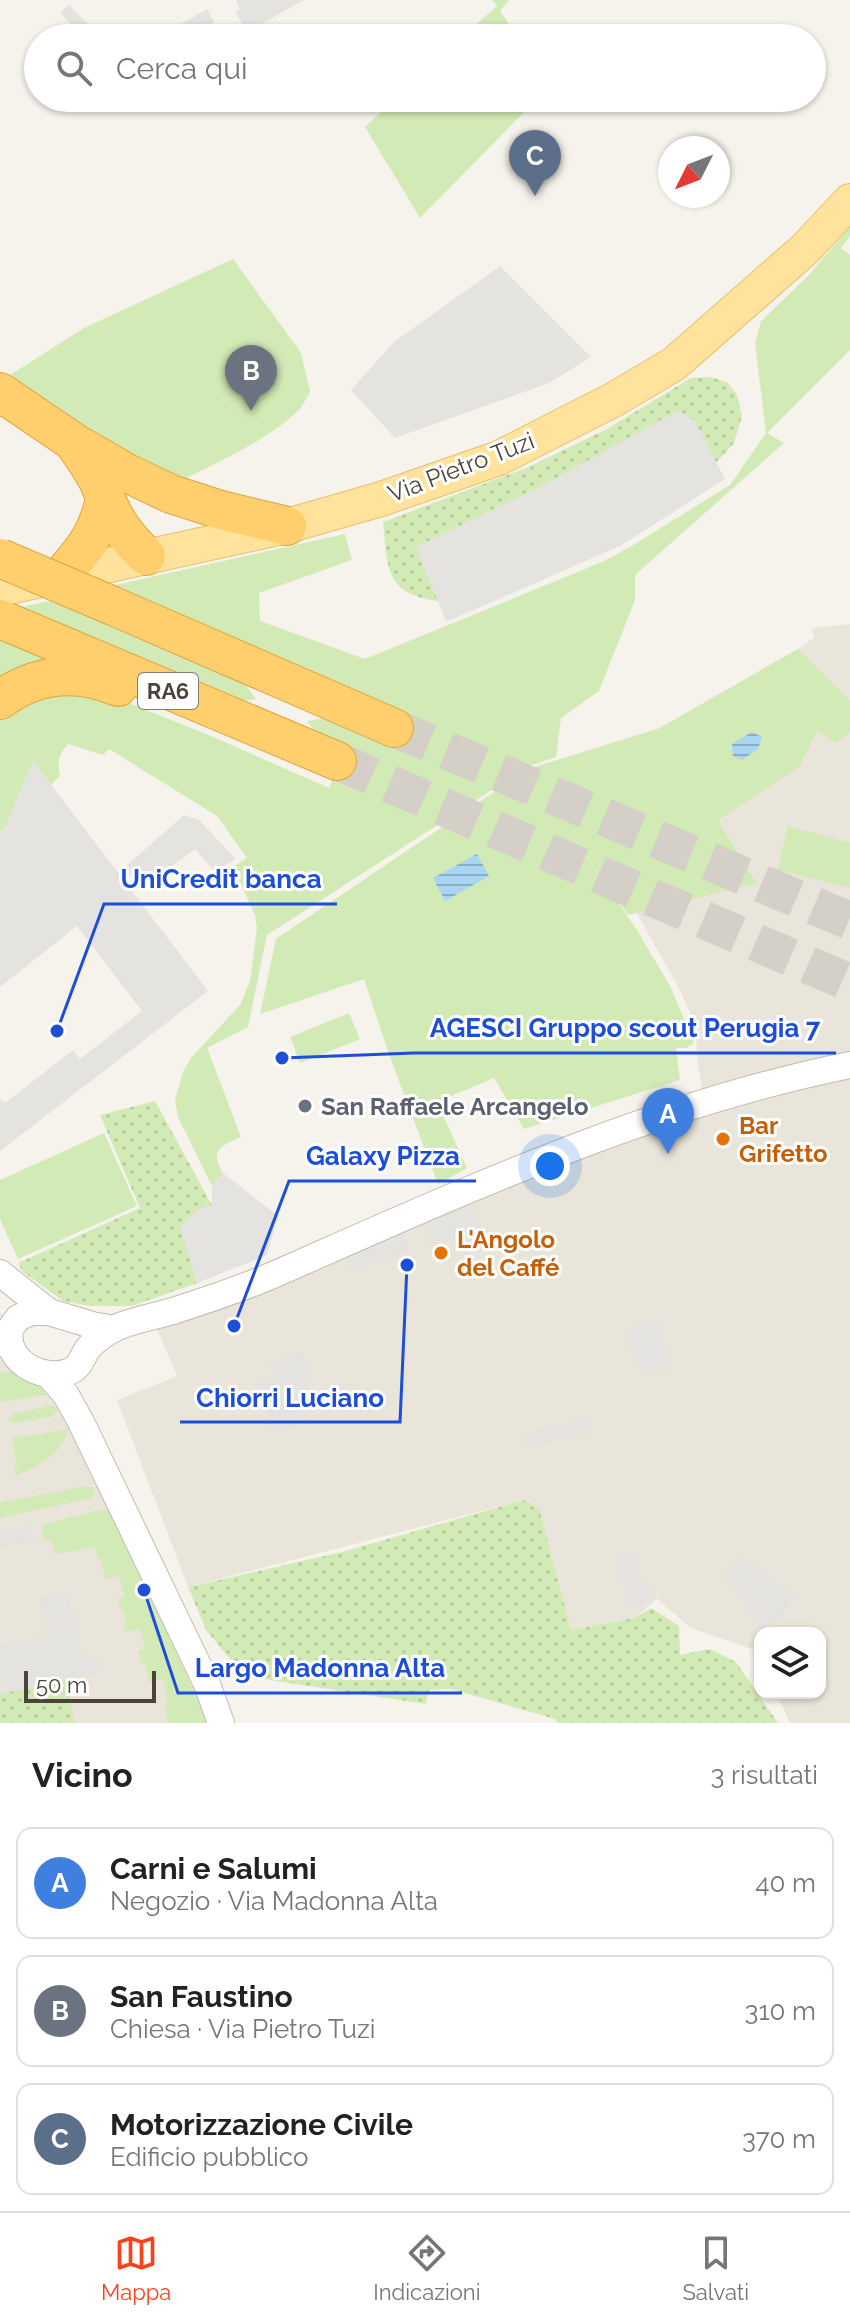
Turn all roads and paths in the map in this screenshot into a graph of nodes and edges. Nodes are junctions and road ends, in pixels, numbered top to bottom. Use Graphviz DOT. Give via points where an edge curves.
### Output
graph roads {
  1 [pos="850,201"];
  2 [pos="0,392"];
  3 [pos="116,486"];
  4 [pos="287,526"];
  5 [pos="146,556"];
  6 [pos="0,558"];
  7 [pos="64,573"];
  8 [pos="0,589"];
  9 [pos="0,619"];
  10 [pos="0,700"];
  11 [pos="245,724"];
  12 [pos="394,728"];
  13 [pos="337,761"];
  14 [pos="850,1065"];
  15 [pos="0,1273"];
  16 [pos="59,1316"];
  17 [pos="114,1329"];
  18 [pos="7,1334"];
  19 [pos="83,1357"];
  20 [pos="24,1366"];
  21 [pos="81,1422"];
  22 [pos="221,1723"];
  1 -- 4 [label="main road, Via Pietro Tuzi" via="805,249 674,364 613,400 499,458"];
  2 -- 3 [label="highway" via="75,443"];
  3 -- 4 [label="highway" via="171,494"];
  3 -- 5 [label="highway" via="141,493 149,510"];
  3 -- 7 [label="highway" via="90,542"];
  4 -- 5 [label="main road, Via Pietro Tuzi"];
  5 -- 7 [label="main road, Via Pietro Tuzi"];
  6 -- 12 [label="highway, RA6, bridge"];
  7 -- 8 [label="main road, Via Pietro Tuzi"];
  9 -- 11 [label="highway, RA6"];
  10 -- 11 [label="highway" via="45,677 73,676 103,681 179,713"];
  11 -- 13 [label="highway, RA6"];
  14 -- 17 [label="street" via="704,1101 575,1146 281,1272"];
  15 -- 16 [label="street"];
  15 -- 18 [label="street" via="10,1302"];
  16 -- 17 [label="street"];
  16 -- 18 [label="street" via="24,1314"];
  16 -- 19 [label="street" via="85,1335"];
  17 -- 19 [label="street"];
  18 -- 20 [label="street"];
  19 -- 20 [label="street" via="68,1372"];
  19 -- 21 [label="street" via="76,1388"];
  20 -- 21 [label="street" via="66,1395"];
  21 -- 22 [label="street"];
}
